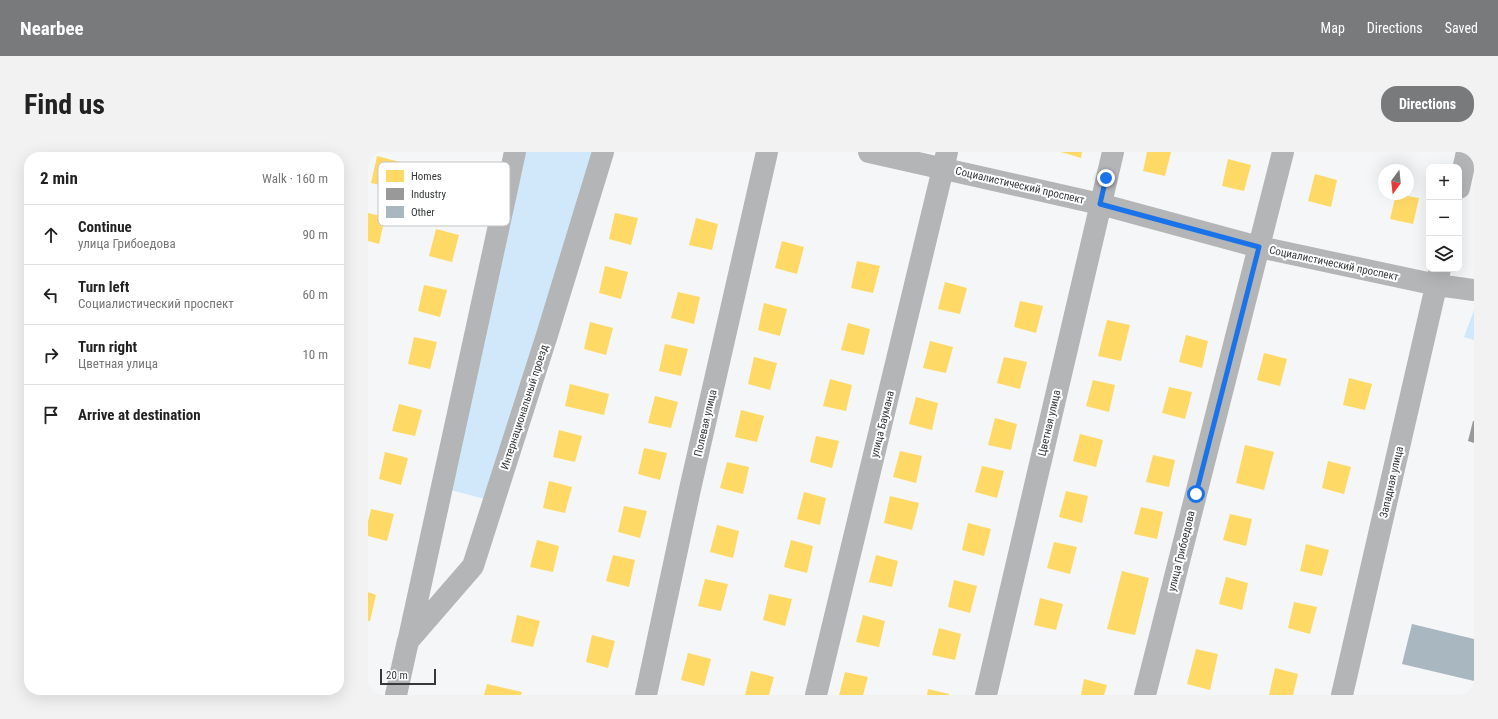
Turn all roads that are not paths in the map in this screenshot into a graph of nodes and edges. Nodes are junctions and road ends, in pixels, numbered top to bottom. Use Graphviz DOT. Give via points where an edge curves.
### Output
graph roads {
  1 [pos="515,152"];
  2 [pos="603,152"];
  3 [pos="767,152"];
  4 [pos="869,152"];
  5 [pos="1113,152"];
  6 [pos="1283,152"];
  7 [pos="1467,152"];
  8 [pos="945,160"];
  9 [pos="1462,174"];
  10 [pos="510,175"];
  11 [pos="1100,204"];
  12 [pos="499,226"];
  13 [pos="1259,247"];
  14 [pos="1439,277"];
  15 [pos="1474,290"];
  16 [pos="408,641"];
  17 [pos="396,695"];
  18 [pos="646,695"];
  19 [pos="816,695"];
  20 [pos="986,695"];
  21 [pos="1145,695"];
  22 [pos="1342,695"];
  1 -- 10 [label="street, Интернациональный проезд"];
  2 -- 16 [label="street, Интернациональный проезд" via="473,566"];
  3 -- 18 [label="street, Полевая улица"];
  4 -- 8 [label="street, Социалистический проспект"];
  5 -- 11 [label="street, Цветная улица"];
  6 -- 13 [label="street, улица Грибоедова"];
  7 -- 9 [label="street"];
  8 -- 11 [label="street, Социалистический проспект"];
  8 -- 19 [label="street, улица Баумана"];
  11 -- 13 [label="street, Социалистический проспект"];
  11 -- 20 [label="street, Цветная улица"];
  12 -- 16 [label="street, Интернациональный проезд"];
  13 -- 14 [label="street, Социалистический проспект"];
  13 -- 21 [label="street, улица Грибоедова"];
  14 -- 15 [label="street, Социалистический проспект"];
  14 -- 22 [label="street, Западная улица"];
  16 -- 17 [label="street, Интернациональный проезд"];
}
